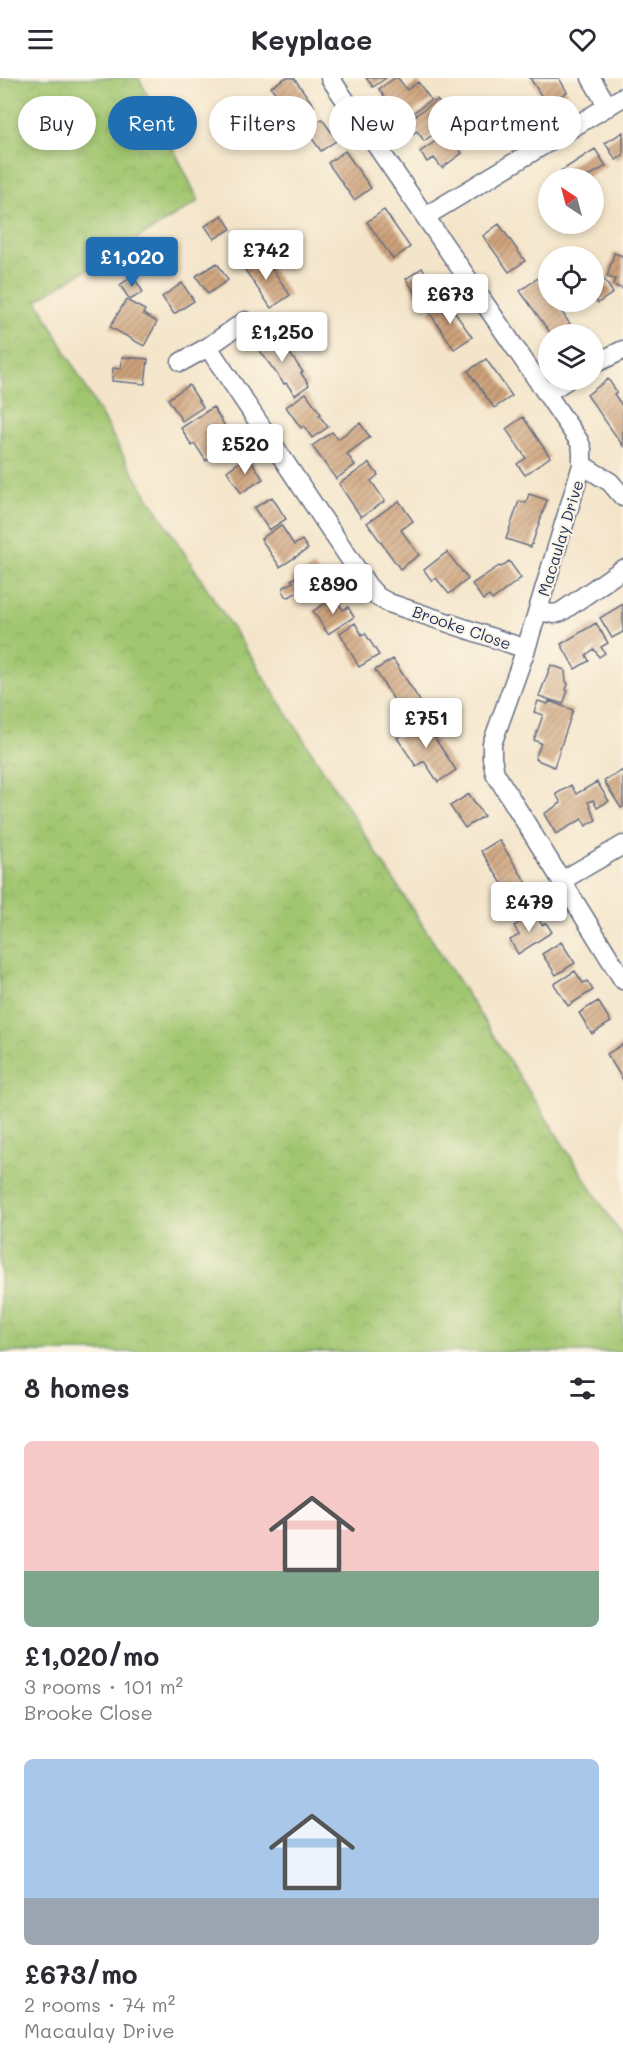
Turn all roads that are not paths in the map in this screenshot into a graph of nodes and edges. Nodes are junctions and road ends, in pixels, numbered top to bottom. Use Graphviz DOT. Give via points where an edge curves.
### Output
graph roads {
  1 [pos="330,78"];
  2 [pos="591,78"];
  3 [pos="616,102"];
  4 [pos="426,216"];
  5 [pos="245,321"];
  6 [pos="208,347"];
  7 [pos="623,350"];
  8 [pos="604,359"];
  9 [pos="181,362"];
  10 [pos="551,390"];
  11 [pos="546,393"];
  12 [pos="582,465"];
  13 [pos="623,497"];
  14 [pos="623,569"];
  15 [pos="538,611"];
  16 [pos="526,649"];
  17 [pos="623,845"];
  18 [pos="561,881"];
  19 [pos="623,980"];
  1 -- 4 [label="street, Macaulay Drive"];
  2 -- 3 [label="street"];
  3 -- 4 [label="street"];
  4 -- 11 [label="street, Macaulay Drive"];
  5 -- 6 [label="street"];
  6 -- 9 [label="street"];
  6 -- 16 [label="street, Brooke Close" via="378,597"];
  7 -- 8 [label="street"];
  10 -- 11 [label="street"];
  11 -- 12 [label="street, Macaulay Drive" via="579,441"];
  12 -- 13 [label="street, Macaulay Drive" via="610,482"];
  12 -- 15 [label="street, Macaulay Drive"];
  14 -- 15 [label="street, Macaulay Drive" via="561,612"];
  15 -- 16 [label="street, Macaulay Drive"];
  16 -- 18 [label="street, Macaulay Drive" via="496,730 492,758 495,773"];
  17 -- 18 [label="street"];
  18 -- 19 [label="street, Macaulay Drive"];
}
